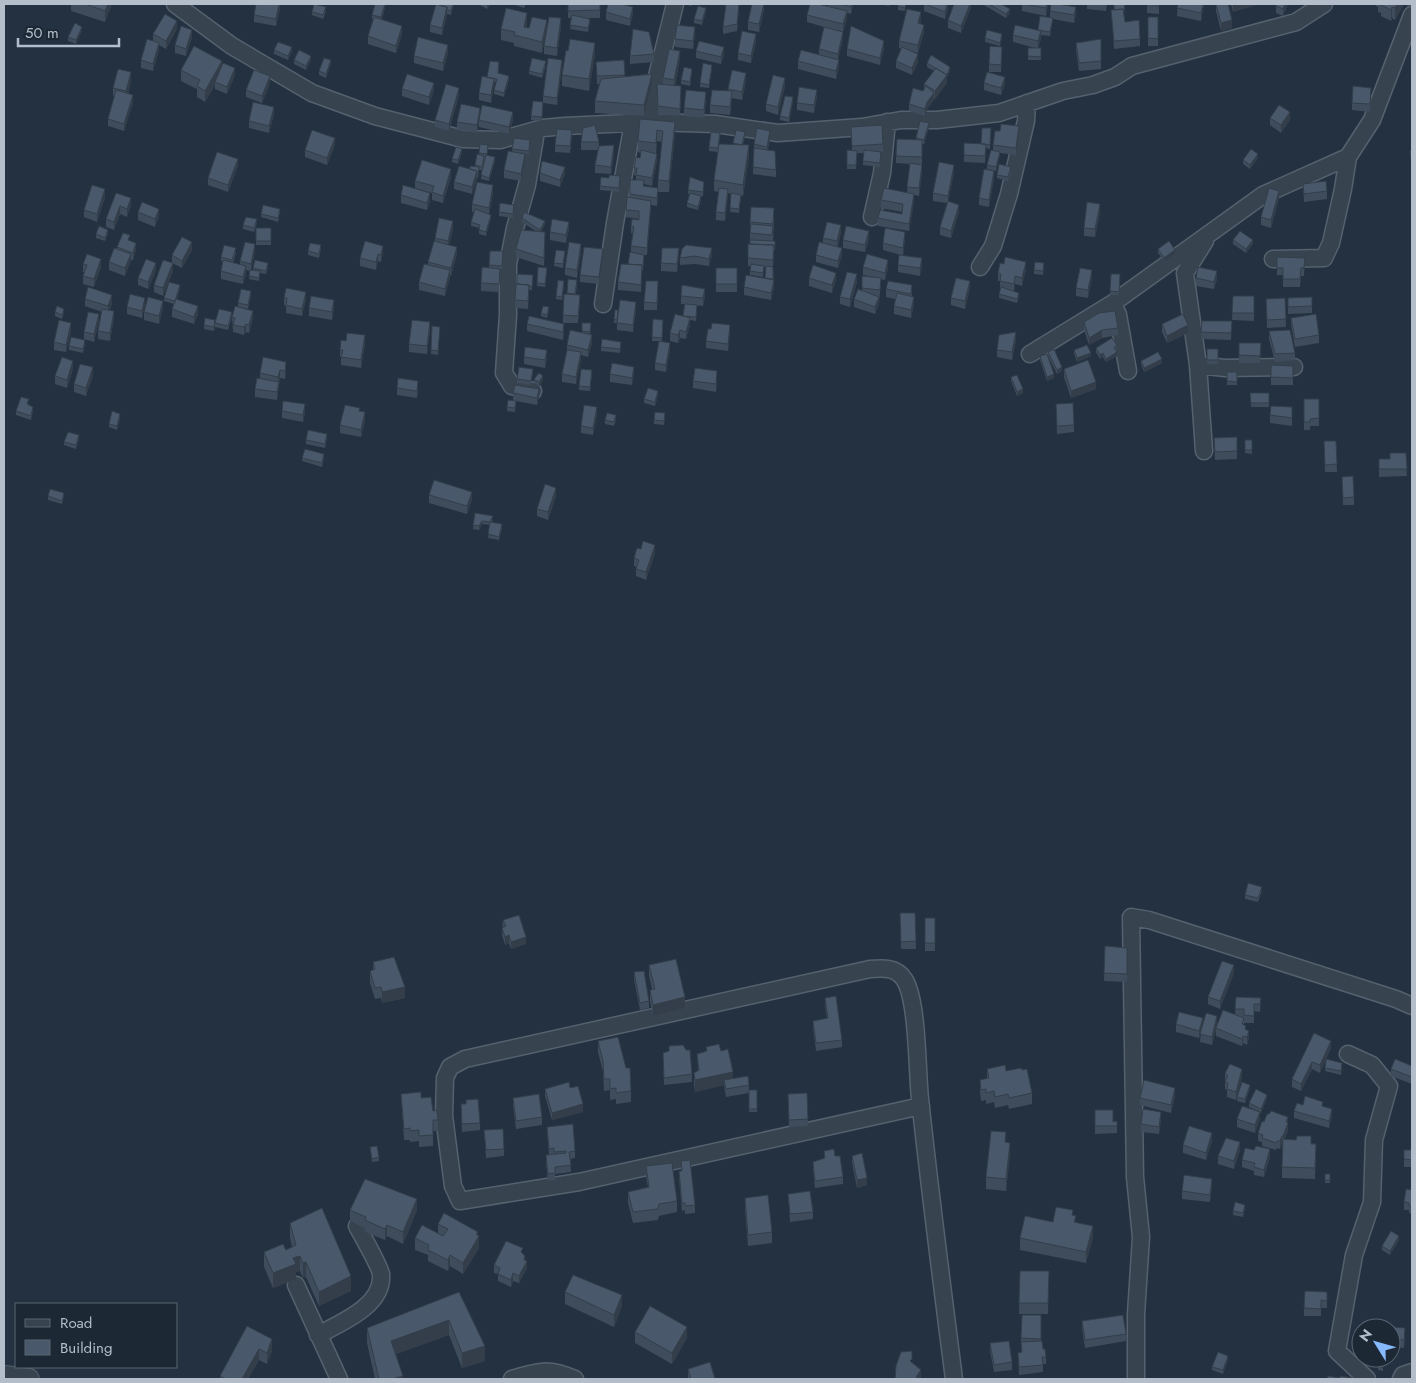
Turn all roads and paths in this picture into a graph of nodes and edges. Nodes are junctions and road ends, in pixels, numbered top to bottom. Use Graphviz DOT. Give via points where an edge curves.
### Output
graph roads {
  1 [pos="175,4"];
  2 [pos="675,4"];
  3 [pos="1324,4"];
  4 [pos="1412,15"];
  5 [pos="1026,103"];
  6 [pos="650,122"];
  7 [pos="888,122"];
  8 [pos="633,123"];
  9 [pos="535,130"];
  10 [pos="1348,157"];
  11 [pos="872,217"];
  12 [pos="1210,233"];
  13 [pos="1273,259"];
  14 [pos="1163,266"];
  15 [pos="980,267"];
  16 [pos="1185,273"];
  17 [pos="1112,303"];
  18 [pos="603,304"];
  19 [pos="1030,354"];
  20 [pos="1198,365"];
  21 [pos="1294,367"];
  22 [pos="1128,370"];
  23 [pos="533,391"];
  24 [pos="1204,451"];
  25 [pos="1412,1006"];
  26 [pos="1348,1054"];
  27 [pos="921,1106"];
  28 [pos="357,1226"];
  29 [pos="296,1284"];
  30 [pos="318,1335"];
  31 [pos="1412,1372"];
  32 [pos="4,1376"];
  33 [pos="30,1379"];
  34 [pos="340,1379"];
  35 [pos="512,1379"];
  36 [pos="575,1379"];
  37 [pos="954,1379"];
  38 [pos="1136,1379"];
  39 [pos="1367,1379"];
  40 [pos="1401,1379"];
  1 -- 9 [label="street" via="232,46 312,92 375,116 463,139 500,140"];
  2 -- 6 [label="street" via="656,80"];
  3 -- 5 [label="street" via="1296,22 1132,66 1093,85"];
  4 -- 10 [label="street" via="1372,120"];
  5 -- 7 [label="street" via="1000,113"];
  5 -- 15 [label="street" via="1026,121 1009,194 993,246"];
  6 -- 7 [label="street" via="715,124 778,133"];
  6 -- 8 [label="street"];
  7 -- 11 [label="street" via="882,173"];
  8 -- 9 [label="street"];
  8 -- 18 [label="street"];
  9 -- 23 [label="street" via="527,185 508,264 504,373 512,386"];
  10 -- 12 [label="street" via="1263,195"];
  10 -- 13 [label="street" via="1331,243 1324,258"];
  12 -- 14 [label="street"];
  12 -- 16 [label="street"];
  14 -- 16 [label="street" via="1176,267"];
  14 -- 17 [label="street"];
  16 -- 20 [label="street"];
  17 -- 19 [label="street"];
  17 -- 22 [label="street" via="1118,315"];
  20 -- 21 [label="street"];
  20 -- 24 [label="street"];
  25 -- 38 [label="street" via="1158,923 1131,918 1135,1178 1141,1237"];
  26 -- 39 [label="street" via="1372,1065 1389,1086 1374,1140 1372,1202 1354,1255 1337,1351"];
  27 -- 27 [label="street" via="579,1182 460,1201 453,1186 444,1116 446,1078 450,1067 465,1059 887,967 905,980 914,1009"];
  27 -- 37 [label="street"];
  28 -- 30 [label="street" via="381,1274 379,1288 364,1309"];
  29 -- 30 [label="street"];
  30 -- 34 [label="street"];
  31 -- 40 [label="street" via="1402,1375"];
  32 -- 33 [label="street"];
  35 -- 36 [label="street" via="542,1370"];
}
